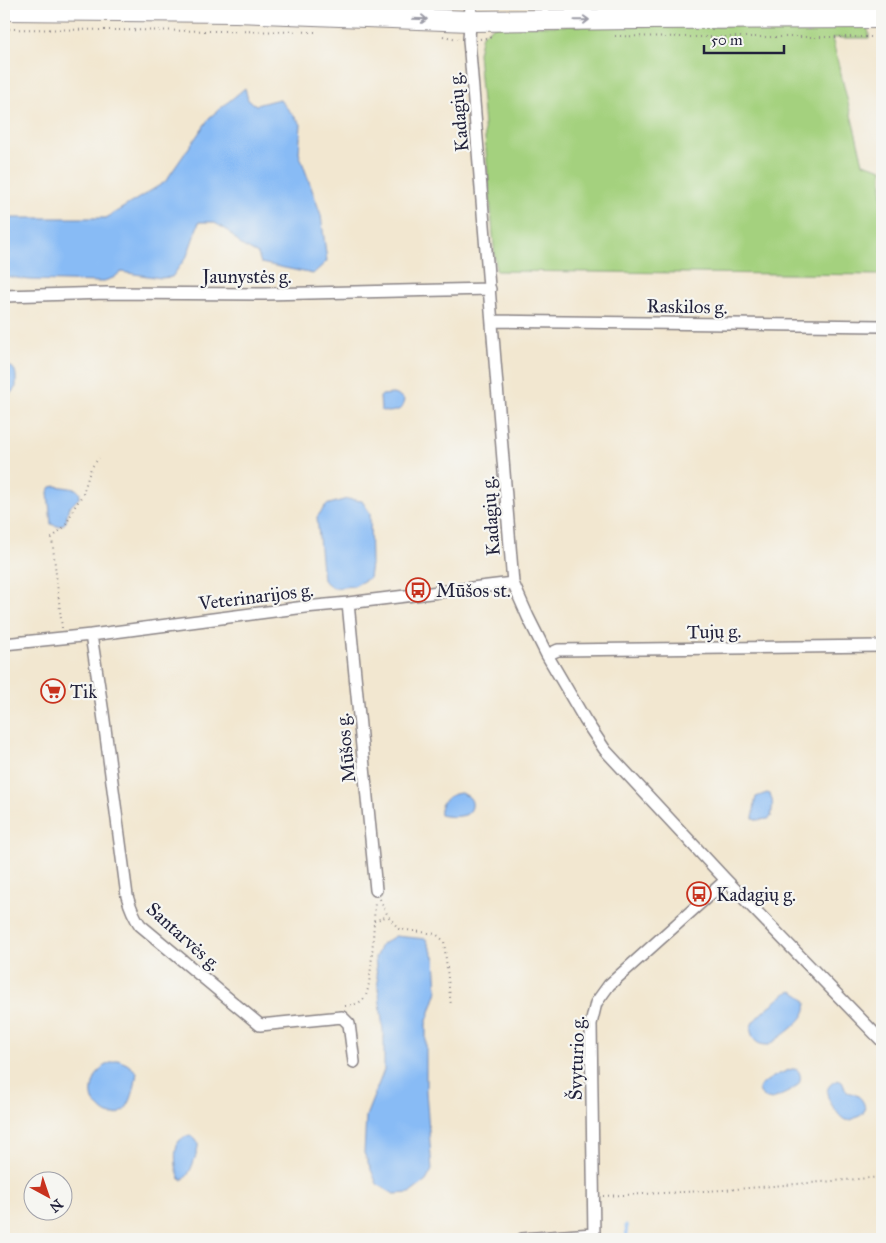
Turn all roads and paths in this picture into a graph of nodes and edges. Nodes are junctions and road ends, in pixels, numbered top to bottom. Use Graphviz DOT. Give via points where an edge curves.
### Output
graph roads {
  1 [pos="608,4"];
  2 [pos="882,7"];
  3 [pos="4,10"];
  4 [pos="470,12"];
  5 [pos="882,18"];
  6 [pos="490,289"];
  7 [pos="4,296"];
  8 [pos="492,321"];
  9 [pos="882,326"];
  10 [pos="99,458"];
  11 [pos="512,583"];
  12 [pos="348,603"];
  13 [pos="91,635"];
  14 [pos="63,638"];
  15 [pos="4,644"];
  16 [pos="882,646"];
  17 [pos="547,655"];
  18 [pos="726,880"];
  19 [pos="376,890"];
  20 [pos="388,916"];
  21 [pos="374,921"];
  22 [pos="451,1006"];
  23 [pos="338,1007"];
  24 [pos="882,1041"];
  25 [pos="354,1062"];
  26 [pos="882,1177"];
  27 [pos="593,1196"];
  28 [pos="594,1237"];
  29 [pos="522,1239"];
  1 -- 2 [label="highway"];
  3 -- 4 [label="highway, one-way"];
  4 -- 5 [label="highway, one-way" via="638,19"];
  4 -- 6 [label="street, Kadagių g."];
  6 -- 7 [label="street, Jaunystės g."];
  6 -- 8 [label="street, Kadagių g."];
  8 -- 9 [label="street, Raskilos g."];
  8 -- 11 [label="street, Kadagių g."];
  10 -- 14 [label="path" via="91,468 83,494 66,525 52,538"];
  11 -- 12 [label="street, Veterinarijos g."];
  11 -- 17 [label="street, Kadagių g."];
  12 -- 13 [label="street, Veterinarijos g."];
  12 -- 19 [label="street, Mūšos g."];
  13 -- 14 [label="street, Veterinarijos g."];
  13 -- 25 [label="street, Santarvės g." via="130,910 134,917 260,1025 342,1017 349,1024"];
  14 -- 15 [label="street, Veterinarijos g."];
  16 -- 17 [label="street, Tujų g." via="558,650"];
  17 -- 18 [label="street, Kadagių g." via="605,750"];
  18 -- 24 [label="street, Kadagių g."];
  18 -- 27 [label="street, Švyturio g." via="609,985 596,1003 591,1024"];
  19 -- 20 [label="path"];
  19 -- 21 [label="path"];
  20 -- 21 [label="path"];
  20 -- 22 [label="path" via="399,929 436,934 444,941"];
  21 -- 23 [label="path" via="366,996 356,1004"];
  26 -- 27 [label="path" via="724,1190"];
  27 -- 28 [label="street, Švyturio g."];
  28 -- 29 [label="street"];
}
